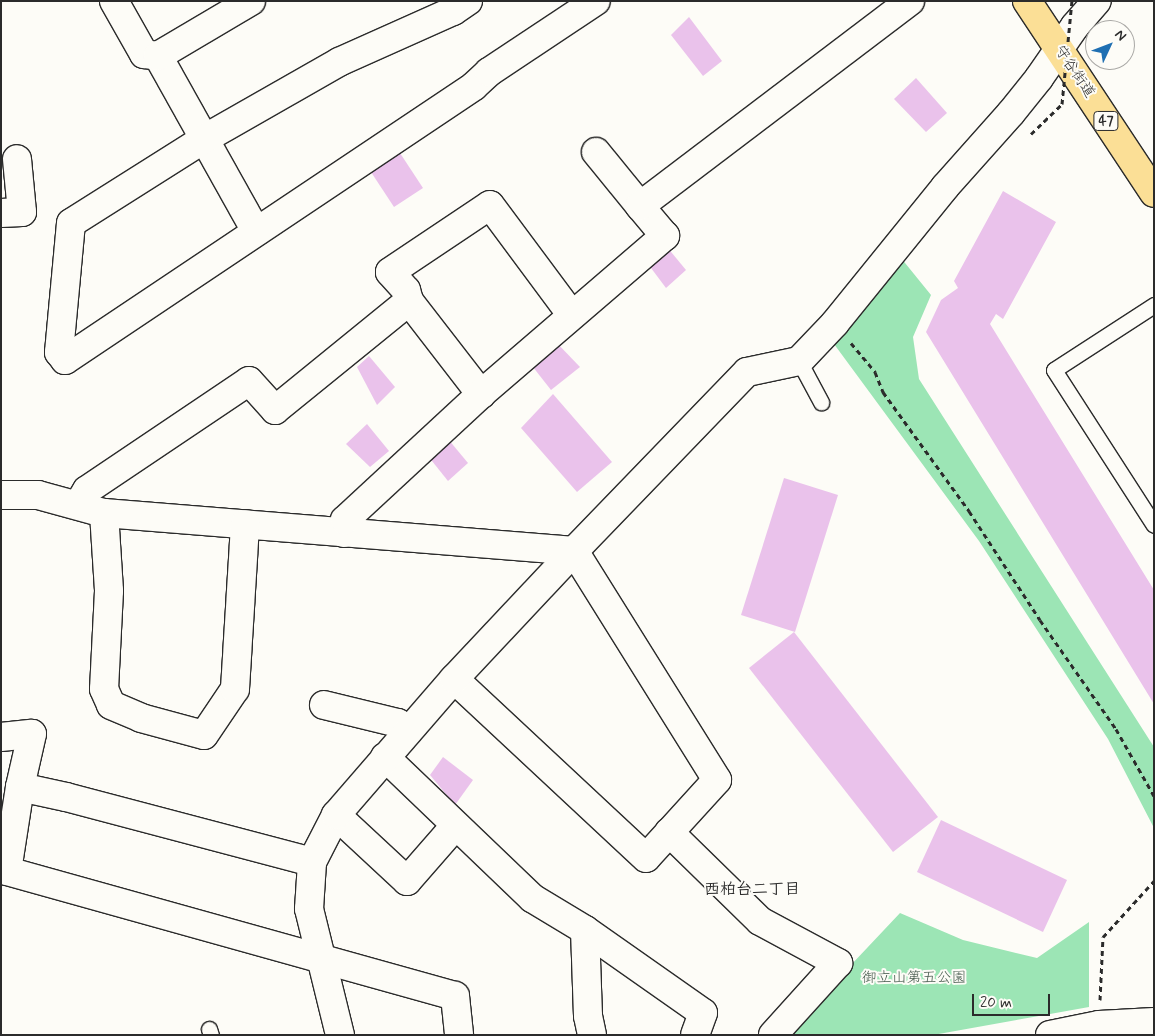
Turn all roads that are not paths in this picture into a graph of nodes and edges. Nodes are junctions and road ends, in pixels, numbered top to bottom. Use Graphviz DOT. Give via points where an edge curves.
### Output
graph roads {
  1 [pos="114,1"];
  2 [pos="250,1"];
  3 [pos="468,1"];
  4 [pos="596,1"];
  5 [pos="910,1"];
  6 [pos="1027,1"];
  7 [pos="1097,1"];
  8 [pos="1059,50"];
  9 [pos="158,56"];
  10 [pos="204,139"];
  11 [pos="596,152"];
  12 [pos="17,159"];
  13 [pos="1154,193"];
  14 [pos="640,206"];
  15 [pos="1,213"];
  16 [pos="256,231"];
  17 [pos="409,301"];
  18 [pos="1154,305"];
  19 [pos="572,314"];
  20 [pos="799,361"];
  21 [pos="481,394"];
  22 [pos="821,402"];
  23 [pos="2,489"];
  24 [pos="78,505"];
  25 [pos="104,513"];
  26 [pos="245,524"];
  27 [pos="1154,525"];
  28 [pos="344,533"];
  29 [pos="574,552"];
  30 [pos="454,679"];
  31 [pos="324,705"];
  32 [pos="409,730"];
  33 [pos="1,736"];
  34 [pos="385,757"];
  35 [pos="20,787"];
  36 [pos="336,816"];
  37 [pos="455,826"];
  38 [pos="669,832"];
  39 [pos="312,862"];
  40 [pos="586,930"];
  41 [pos="322,958"];
  42 [pos="1154,1022"];
  43 [pos="1087,1030"];
  44 [pos="340,1035"];
  45 [pos="459,1035"];
  46 [pos="592,1035"];
  47 [pos="694,1035"];
  48 [pos="773,1035"];
  49 [pos="1050,1035"];
  1 -- 9 [label="street" via="144,54"];
  2 -- 9 [label="street"];
  3 -- 10 [label="street" via="453,11 339,62"];
  4 -- 16 [label="street"];
  5 -- 14 [label="street"];
  6 -- 8 [label="main road, 守谷街道 / 47"];
  7 -- 8 [label="street"];
  8 -- 13 [label="main road, 守谷街道 / 47"];
  8 -- 20 [label="street" via="835,323"];
  9 -- 10 [label="street"];
  10 -- 16 [label="street"];
  10 -- 16 [label="street" via="71,223 59,352 65,360"];
  11 -- 14 [label="street"];
  12 -- 15 [label="street" via="22,212"];
  14 -- 19 [label="street" via="665,236"];
  17 -- 19 [label="street" via="406,290 390,272 490,204"];
  17 -- 21 [label="street"];
  17 -- 24 [label="street" via="275,410 249,381 87,490"];
  18 -- 27 [label="lane" via="1054,370"];
  19 -- 21 [label="street"];
  20 -- 22 [label="lane"];
  20 -- 29 [label="street" via="748,372"];
  21 -- 28 [label="street" via="345,520"];
  23 -- 24 [label="street"];
  24 -- 25 [label="street"];
  25 -- 26 [label="street"];
  25 -- 26 [label="street" via="109,591 104,689 111,705 142,718 204,735 235,689"];
  26 -- 28 [label="street"];
  28 -- 29 [label="street"];
  29 -- 30 [label="street"];
  29 -- 38 [label="street" via="717,780"];
  30 -- 32 [label="street"];
  30 -- 38 [label="street" via="646,858"];
  31 -- 32 [label="street" via="398,723"];
  32 -- 34 [label="street"];
  33 -- 35 [label="street" via="32,734"];
  34 -- 36 [label="street"];
  34 -- 37 [label="street"];
  35 -- 39 [label="street"];
  35 -- 41 [label="street" via="6,871"];
  36 -- 37 [label="street" via="407,881"];
  36 -- 39 [label="street"];
  37 -- 40 [label="street" via="532,898"];
  38 -- 48 [label="street" via="760,921 838,963"];
  39 -- 41 [label="street" via="310,909"];
  40 -- 46 [label="street" via="588,1016"];
  40 -- 47 [label="street" via="703,1013"];
  41 -- 44 [label="street"];
  41 -- 45 [label="street" via="455,996"];
  42 -- 43 [label="street"];
  43 -- 49 [label="street"];
}
